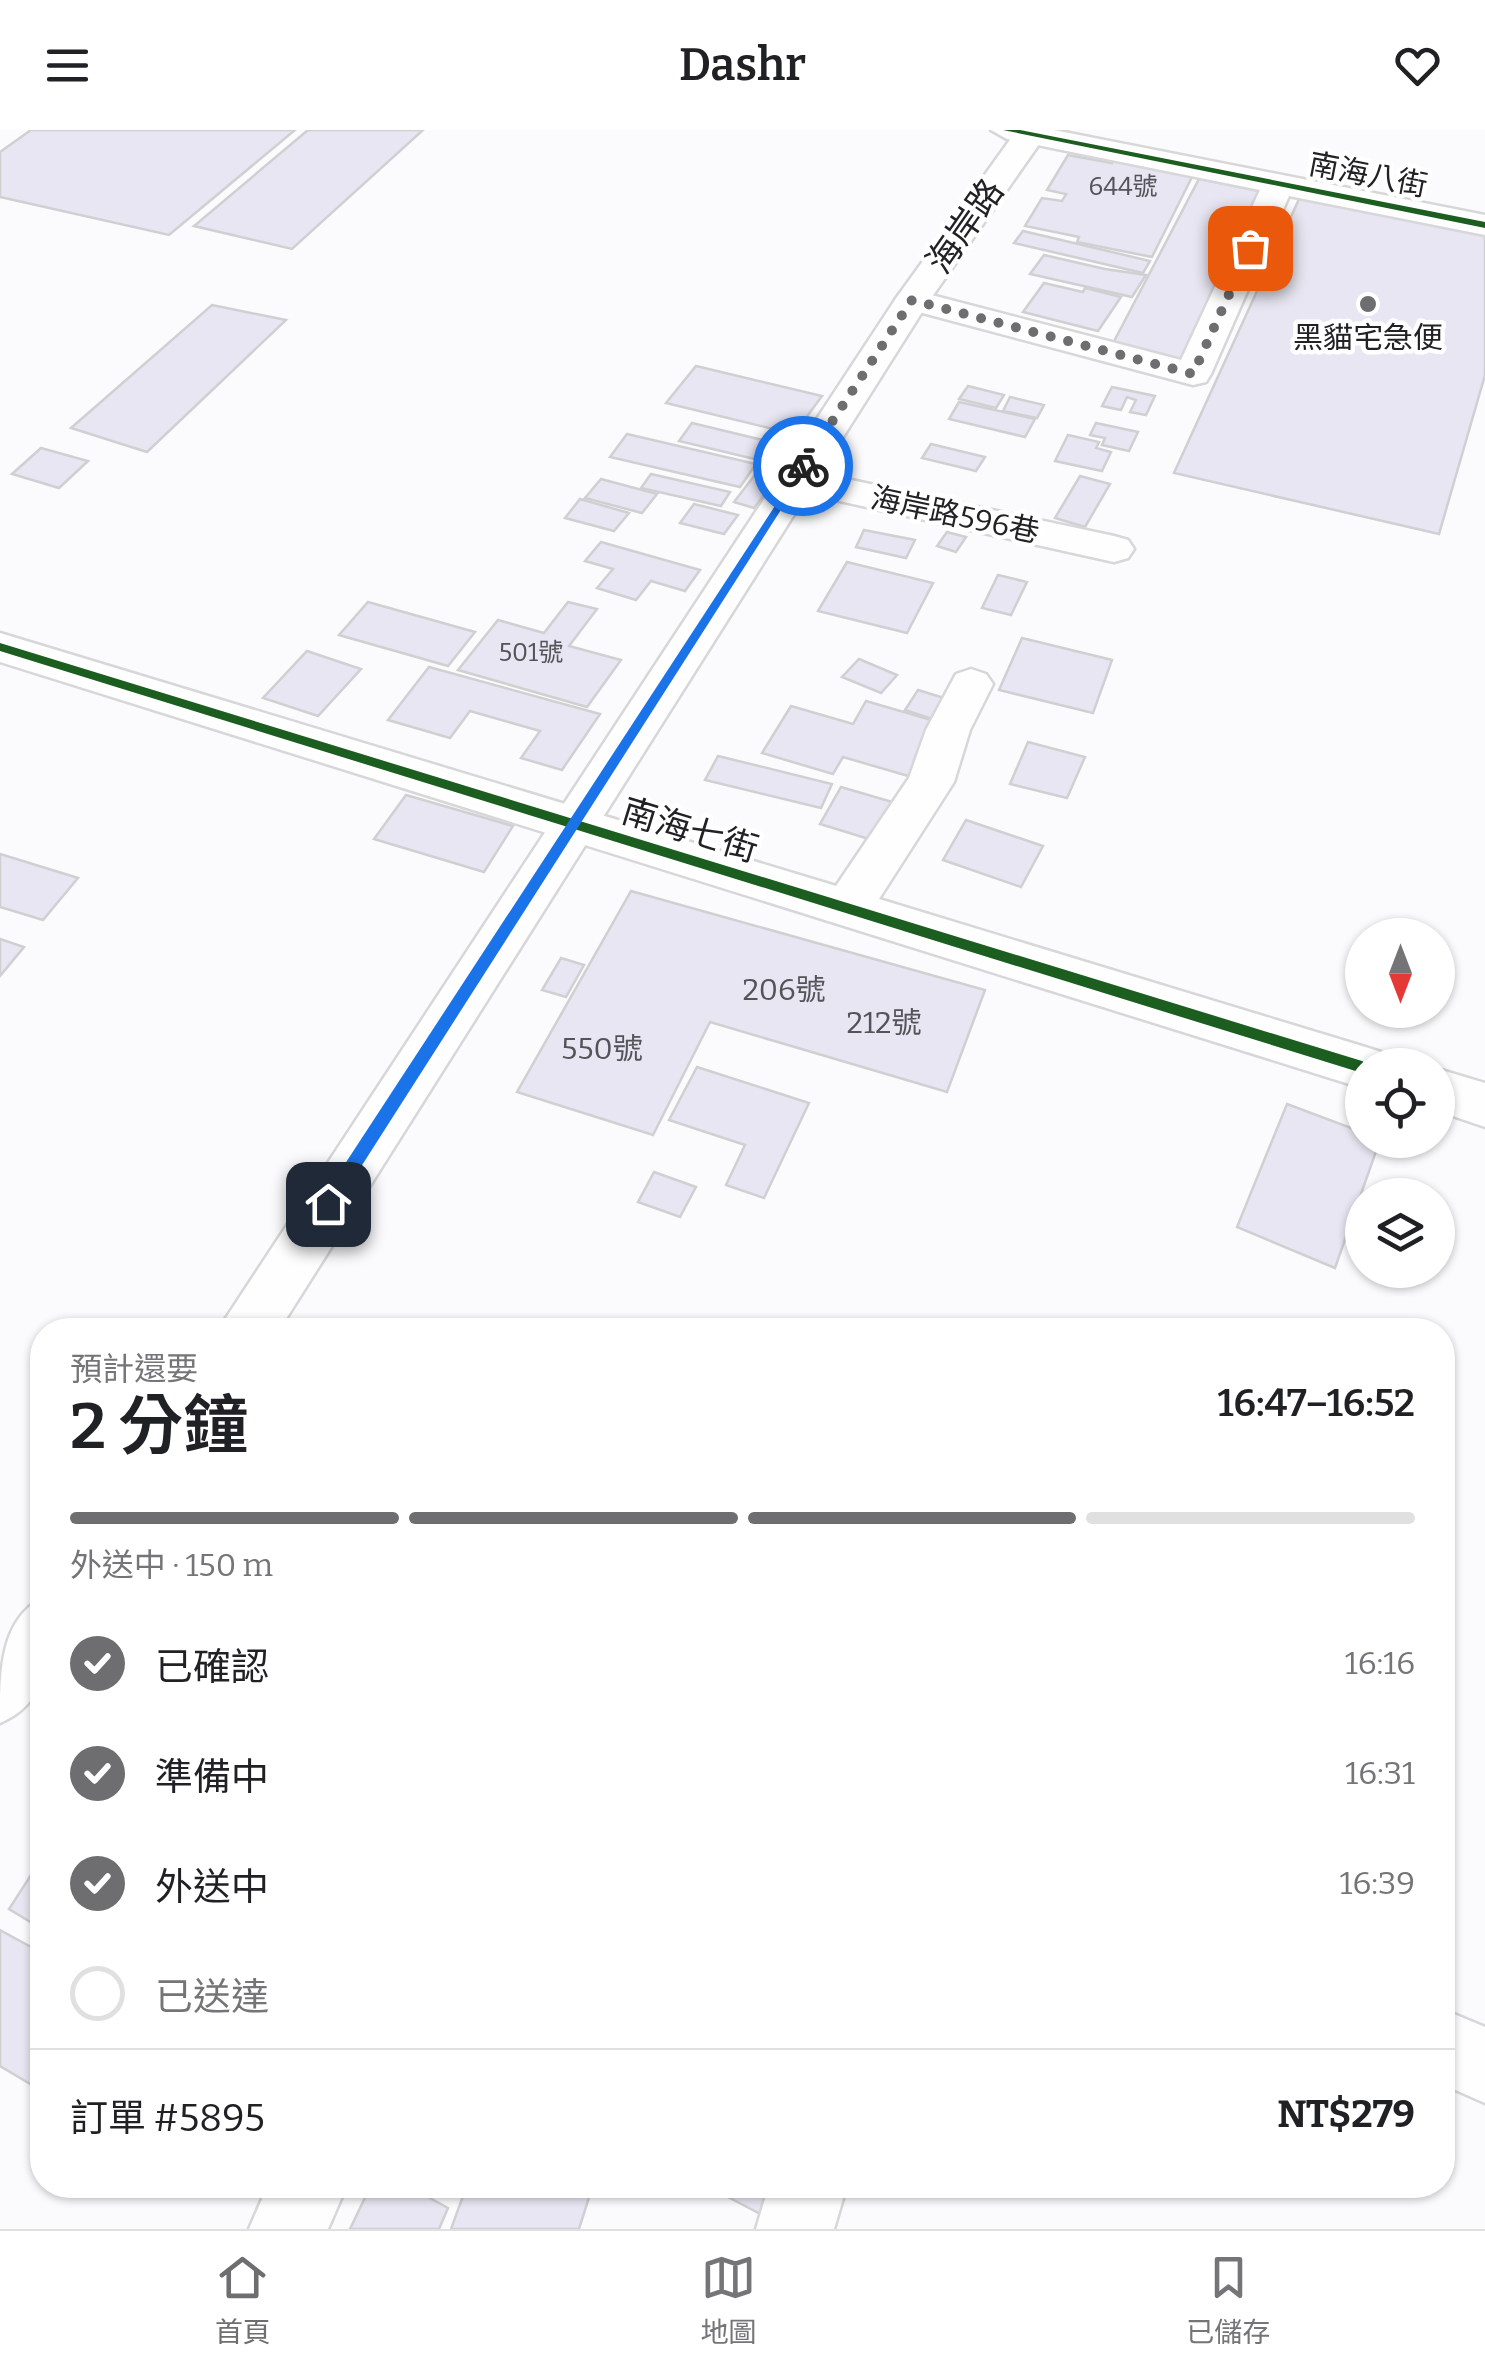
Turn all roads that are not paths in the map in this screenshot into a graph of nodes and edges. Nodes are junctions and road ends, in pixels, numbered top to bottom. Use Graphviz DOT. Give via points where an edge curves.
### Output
graph roads {
  1 [pos="1023,132"];
  2 [pos="1278,185"];
  3 [pos="1485,224"];
  4 [pos="912,300"];
  5 [pos="795,480"];
  6 [pos="1114,550"];
  7 [pos="0,647"];
  8 [pos="972,684"];
  9 [pos="573,825"];
  10 [pos="850,910"];
  11 [pos="1345,1062"];
  12 [pos="1455,1095"];
  13 [pos="1485,1104"];
  14 [pos="254,1318"];
  15 [pos="30,1647"];
  16 [pos="0,1690"];
  17 [pos="1455,2052"];
  18 [pos="1485,2065"];
  19 [pos="302,2198"];
  20 [pos="804,2198"];
  21 [pos="288,2229"];
  22 [pos="794,2229"];
  1 -- 2 [label="street, 南海八街"];
  1 -- 4 [label="street, 海岸路"];
  2 -- 3 [label="street, 南海八街"];
  2 -- 4 [label="street" via="1193,374"];
  4 -- 5 [label="street, 海岸路"];
  5 -- 6 [label="street, 海岸路596巷"];
  5 -- 9 [label="street, 海岸路"];
  7 -- 9 [label="street, 南海七街"];
  8 -- 10 [label="street" via="931,782"];
  9 -- 10 [label="street, 南海七街"];
  9 -- 14 [label="street, 海岸路"];
  10 -- 11 [label="street, 南海七街"];
  12 -- 13 [label="street"];
  15 -- 16 [label="street"];
  17 -- 18 [label="street"];
  19 -- 21 [label="street"];
  20 -- 22 [label="street"];
}
